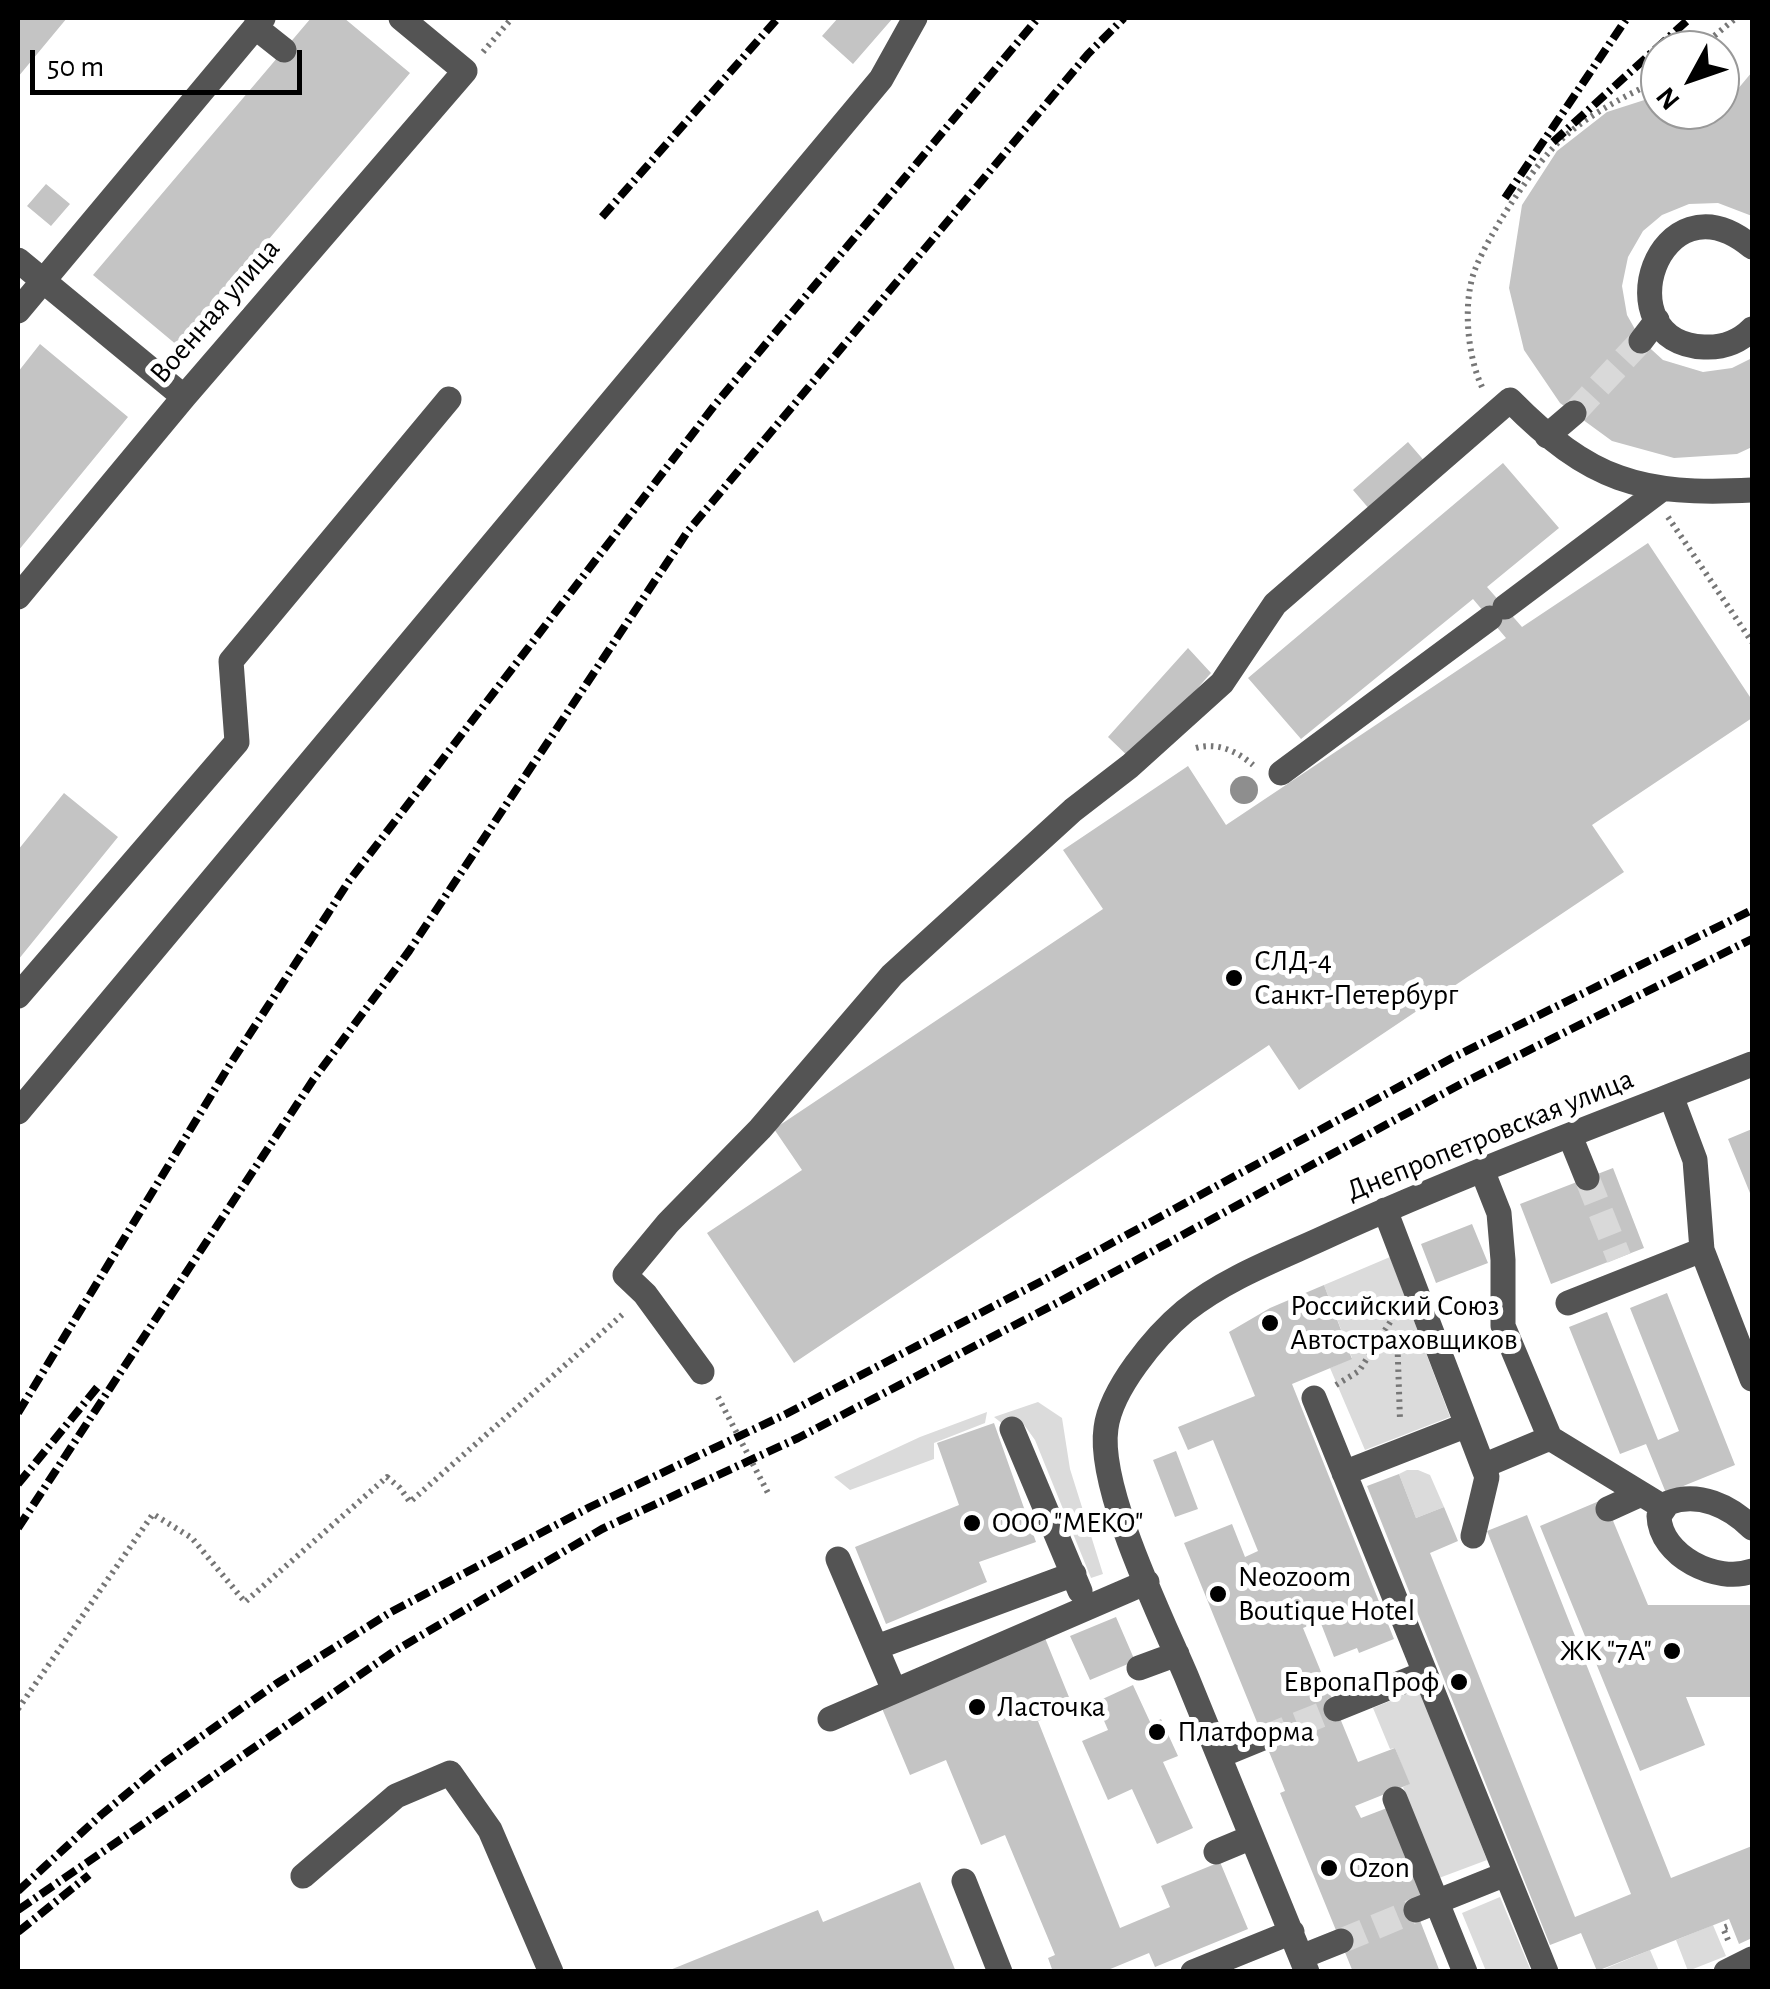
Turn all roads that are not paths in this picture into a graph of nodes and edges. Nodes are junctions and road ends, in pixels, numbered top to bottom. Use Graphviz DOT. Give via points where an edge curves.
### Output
graph roads {
  1 [pos="400,18"];
  2 [pos="916,18"];
  3 [pos="259,22"];
  4 [pos="284,50"];
  5 [pos="1752,248"];
  6 [pos="18,260"];
  7 [pos="43,280"];
  8 [pos="18,311"];
  9 [pos="1752,328"];
  10 [pos="184,397"];
  11 [pos="449,399"];
  12 [pos="1574,412"];
  13 [pos="1547,436"];
  14 [pos="1752,490"];
  15 [pos="1658,492"];
  16 [pos="18,597"];
  17 [pos="1281,773"];
  18 [pos="18,996"];
  19 [pos="1752,1064"];
  20 [pos="1671,1096"];
  21 [pos="18,1112"];
  22 [pos="1570,1136"];
  23 [pos="1482,1170"];
  24 [pos="1587,1178"];
  25 [pos="1385,1210"];
  26 [pos="1702,1250"];
  27 [pos="1568,1303"];
  28 [pos="702,1372"];
  29 [pos="1752,1379"];
  30 [pos="1314,1398"];
  31 [pos="1466,1425"];
  32 [pos="1012,1429"];
  33 [pos="1550,1438"];
  34 [pos="1483,1466"];
  35 [pos="1344,1473"];
  36 [pos="1652,1500"];
  37 [pos="1608,1509"];
  38 [pos="1752,1528"];
  39 [pos="1473,1536"];
  40 [pos="838,1558"];
  41 [pos="1752,1571"];
  42 [pos="1074,1574"];
  43 [pos="1147,1582"];
  44 [pos="1086,1608"];
  45 [pos="876,1647"];
  46 [pos="1177,1654"];
  47 [pos="1139,1668"];
  48 [pos="1425,1673"];
  49 [pos="894,1690"];
  50 [pos="1336,1709"];
  51 [pos="830,1719"];
  52 [pos="1263,1738"];
  53 [pos="1219,1756"];
  54 [pos="1395,1799"];
  55 [pos="1252,1837"];
  56 [pos="1216,1852"];
  57 [pos="1506,1874"];
  58 [pos="303,1876"];
  59 [pos="964,1880"];
  60 [pos="1426,1906"];
  61 [pos="1292,1932"];
  62 [pos="1341,1940"];
  63 [pos="1752,1959"];
  64 [pos="1304,1964"];
  65 [pos="552,1972"];
  66 [pos="1000,1972"];
  67 [pos="1193,1972"];
  68 [pos="1464,1972"];
  69 [pos="1546,1972"];
  70 [pos="1726,1972"];
  1 -- 10 [label="street, Военная улица" via="466,72"];
  2 -- 21 [label="street" via="881,78"];
  3 -- 4 [label="street"];
  3 -- 7 [label="street"];
  5 -- 9 [label="street" via="1735,234 1703,228 1665,246 1652,268 1649,330 1715,348"];
  6 -- 7 [label="street"];
  7 -- 8 [label="street"];
  7 -- 10 [label="street"];
  10 -- 16 [label="street, Военная улица"];
  11 -- 18 [label="street" via="231,661 237,742"];
  12 -- 13 [label="street"];
  13 -- 15 [label="street" via="1584,463"];
  13 -- 28 [label="street" via="1510,400 1275,604 1222,683 892,975 760,1129 668,1223 625,1275"];
  14 -- 15 [label="street"];
  15 -- 17 [label="street"];
  19 -- 20 [label="street, Днепропетровская улица"];
  20 -- 22 [label="street, Днепропетровская улица"];
  20 -- 26 [label="street" via="1695,1160"];
  22 -- 23 [label="street, Днепропетровская улица"];
  22 -- 24 [label="street"];
  23 -- 25 [label="street, Днепропетровская улица"];
  23 -- 33 [label="street" via="1499,1213 1503,1326"];
  25 -- 31 [label="street"];
  25 -- 43 [label="street, Днепропетровская улица" via="1254,1270 1184,1312 1116,1393 1106,1461"];
  26 -- 27 [label="street" via="1624,1269"];
  26 -- 29 [label="street"];
  30 -- 35 [label="street"];
  31 -- 34 [label="street"];
  31 -- 35 [label="street"];
  32 -- 42 [label="street"];
  33 -- 34 [label="street"];
  33 -- 36 [label="street"];
  34 -- 39 [label="street" via="1487,1478"];
  35 -- 48 [label="street"];
  36 -- 37 [label="street"];
  36 -- 38 [label="street" via="1702,1500"];
  36 -- 41 [label="street" via="1660,1527 1682,1556 1722,1574"];
  40 -- 45 [label="street"];
  42 -- 44 [label="street"];
  42 -- 45 [label="street"];
  43 -- 44 [label="street"];
  43 -- 46 [label="street, Днепропетровская улица"];
  44 -- 49 [label="street"];
  45 -- 49 [label="street"];
  46 -- 47 [label="street"];
  46 -- 53 [label="street, Днепропетровская улица"];
  48 -- 50 [label="street"];
  48 -- 57 [label="street"];
  49 -- 51 [label="street"];
  52 -- 53 [label="street"];
  53 -- 55 [label="street, Днепропетровская улица"];
  54 -- 60 [label="street"];
  55 -- 56 [label="street"];
  55 -- 61 [label="street, Днепропетровская улица"];
  57 -- 60 [label="street"];
  57 -- 69 [label="street"];
  58 -- 65 [label="street" via="396,1796 450,1773 490,1830"];
  59 -- 66 [label="street"];
  60 -- 68 [label="street"];
  61 -- 64 [label="street, Днепропетровская улица"];
  61 -- 67 [label="street"];
  62 -- 64 [label="street"];
  63 -- 70 [label="street"];
}
